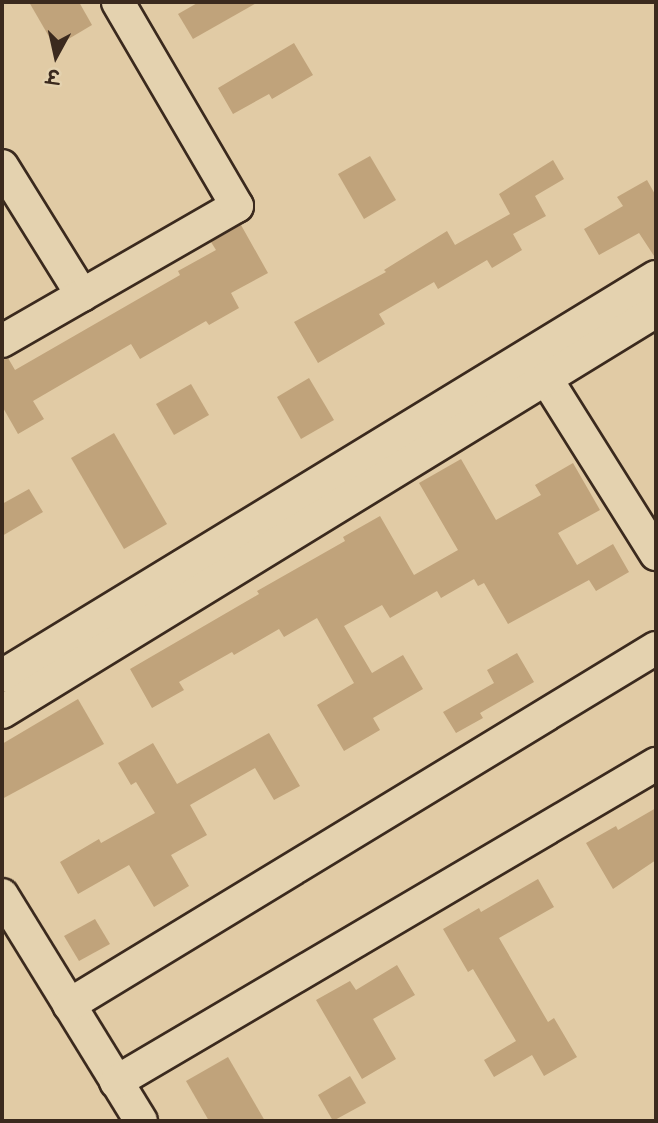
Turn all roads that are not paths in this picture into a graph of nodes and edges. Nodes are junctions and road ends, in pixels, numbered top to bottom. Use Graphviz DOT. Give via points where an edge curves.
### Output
graph roads {
  1 [pos="118,2"];
  2 [pos="2,166"];
  3 [pos="656,277"];
  4 [pos="82,295"];
  5 [pos="656,311"];
  6 [pos="2,341"];
  7 [pos="539,366"];
  8 [pos="656,554"];
  9 [pos="150,604"];
  10 [pos="656,648"];
  11 [pos="2,676"];
  12 [pos="2,712"];
  13 [pos="656,764"];
  14 [pos="2,895"];
  15 [pos="69,1005"];
  16 [pos="116,1082"];
  17 [pos="141,1121"];
  1 -- 4 [label="street" via="237,206"];
  2 -- 4 [label="street"];
  3 -- 7 [label="street"];
  4 -- 6 [label="street"];
  5 -- 7 [label="street"];
  7 -- 8 [label="street"];
  7 -- 9 [label="street"];
  9 -- 11 [label="street"];
  9 -- 12 [label="street"];
  10 -- 15 [label="street"];
  13 -- 16 [label="street"];
  14 -- 15 [label="street"];
  15 -- 16 [label="street"];
  16 -- 17 [label="street"];
}
